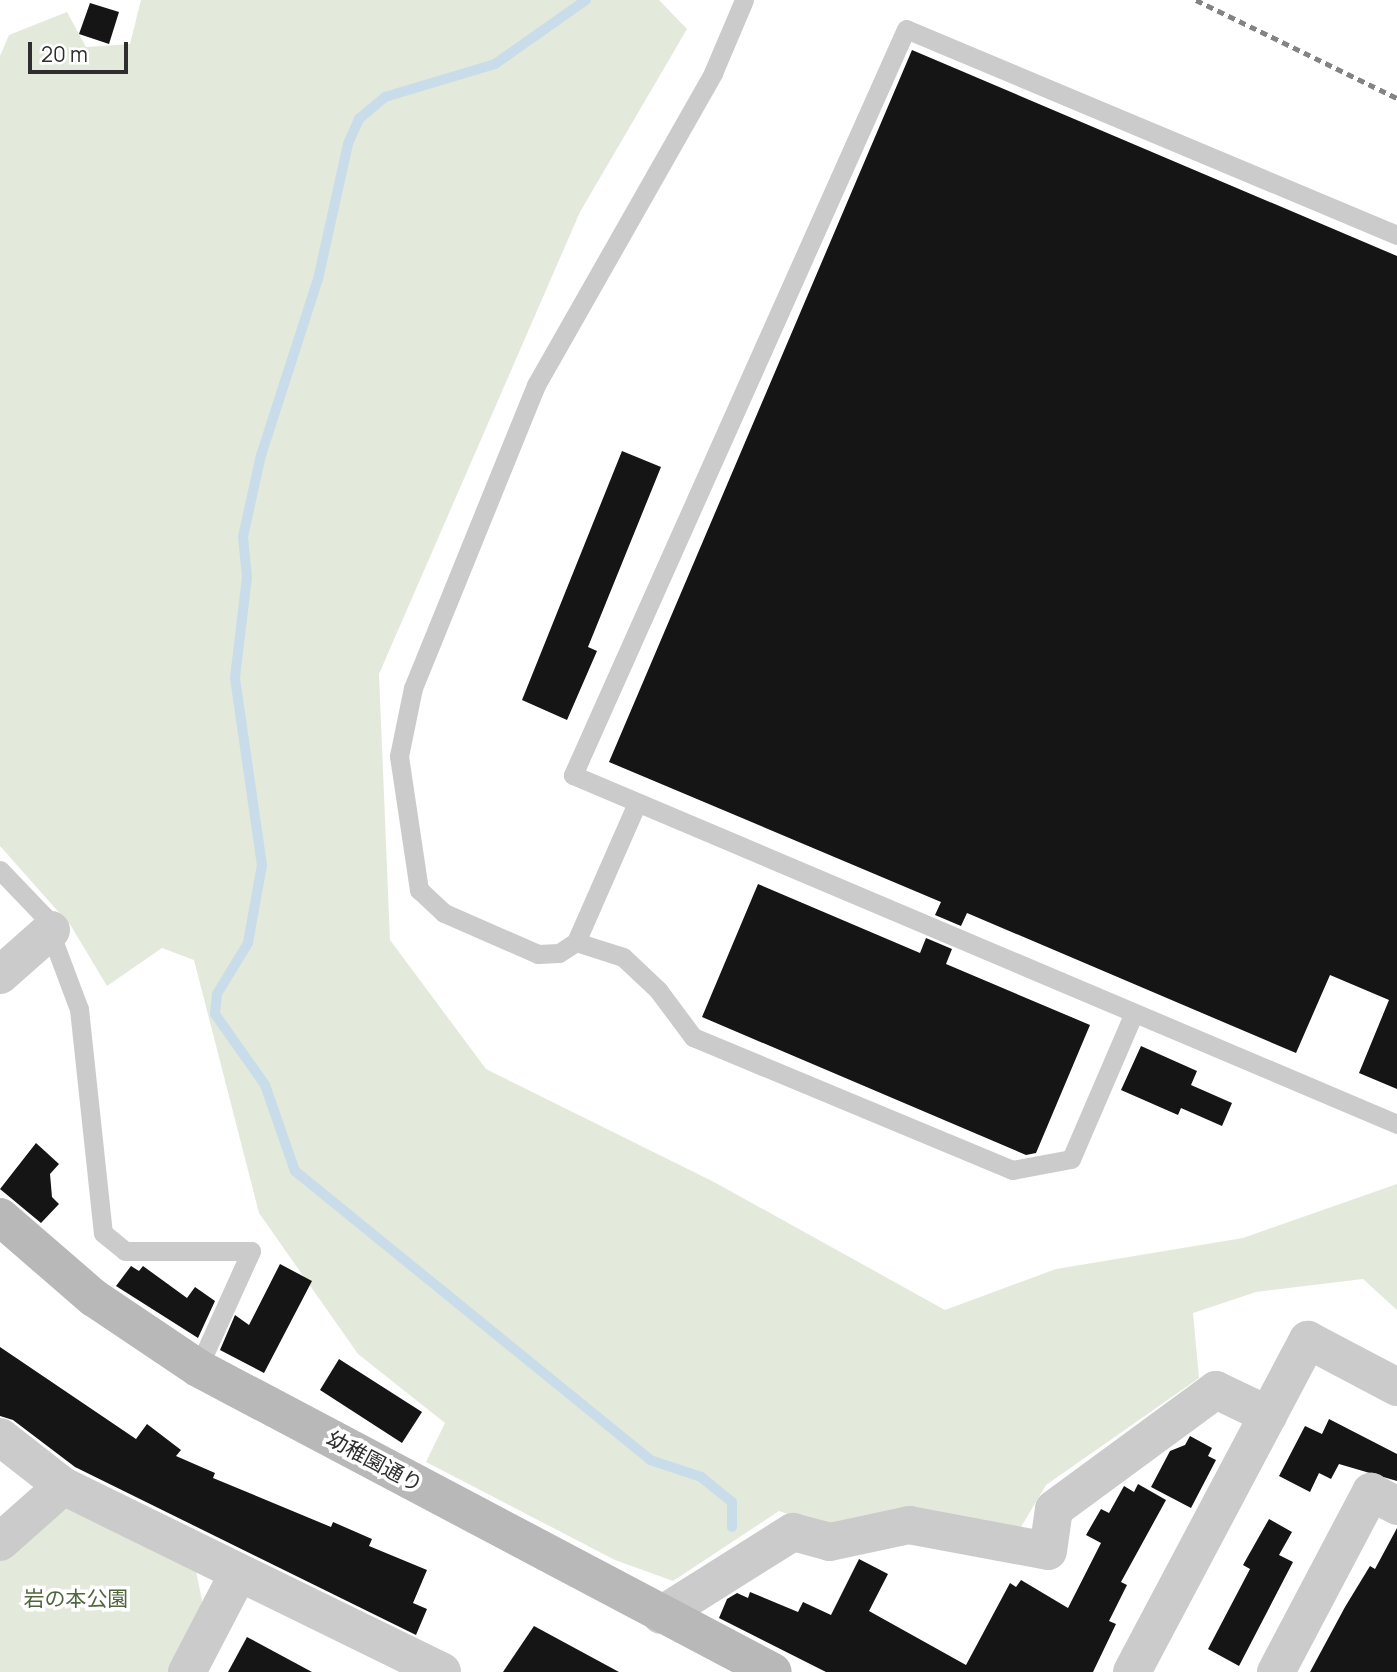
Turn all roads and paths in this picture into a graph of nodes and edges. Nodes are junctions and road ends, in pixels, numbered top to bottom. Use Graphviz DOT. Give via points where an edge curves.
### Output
graph roads {
  1 [pos="744,0"];
  2 [pos="1397,234"];
  3 [pos="637,803"];
  4 [pos="0,870"];
  5 [pos="51,930"];
  6 [pos="576,942"];
  7 [pos="0,975"];
  8 [pos="1134,1013"];
  9 [pos="1397,1124"];
  10 [pos="0,1217"];
  11 [pos="198,1368"];
  12 [pos="1397,1387"];
  13 [pos="1268,1415"];
  14 [pos="0,1437"];
  15 [pos="62,1486"];
  16 [pos="1397,1506"];
  17 [pos="0,1542"];
  18 [pos="237,1576"];
  19 [pos="661,1615"];
  20 [pos="384,1660"];
  21 [pos="187,1672"];
  22 [pos="442,1672"];
  23 [pos="773,1672"];
  24 [pos="1132,1672"];
  25 [pos="1276,1672"];
  1 -- 6 [label="lane" via="713,73 536,385 405,718 399,756 419,890 444,913 538,954 559,953"];
  2 -- 3 [label="lane" via="906,29 831,205 773,317 573,775"];
  3 -- 6 [label="lane"];
  3 -- 8 [label="lane"];
  4 -- 5 [label="lane"];
  5 -- 7 [label="street"];
  5 -- 11 [label="lane" via="79,1009 103,1233 125,1251 251,1251"];
  6 -- 8 [label="lane" via="623,957 658,990 693,1037 1013,1170 1071,1159"];
  8 -- 9 [label="lane"];
  10 -- 11 [label="street, 幼稚園通り" via="94,1298"];
  11 -- 19 [label="street, 幼稚園通り"];
  12 -- 13 [label="street" via="1308,1340"];
  13 -- 19 [label="street" via="1216,1390 1054,1509 1048,1551 909,1525 830,1542 793,1532"];
  13 -- 24 [label="street"];
  14 -- 15 [label="street"];
  15 -- 17 [label="street"];
  15 -- 18 [label="street"];
  16 -- 25 [label="street" via="1371,1492"];
  18 -- 20 [label="street"];
  18 -- 21 [label="street"];
  19 -- 23 [label="street, 幼稚園通り"];
  20 -- 22 [label="street"];
}
